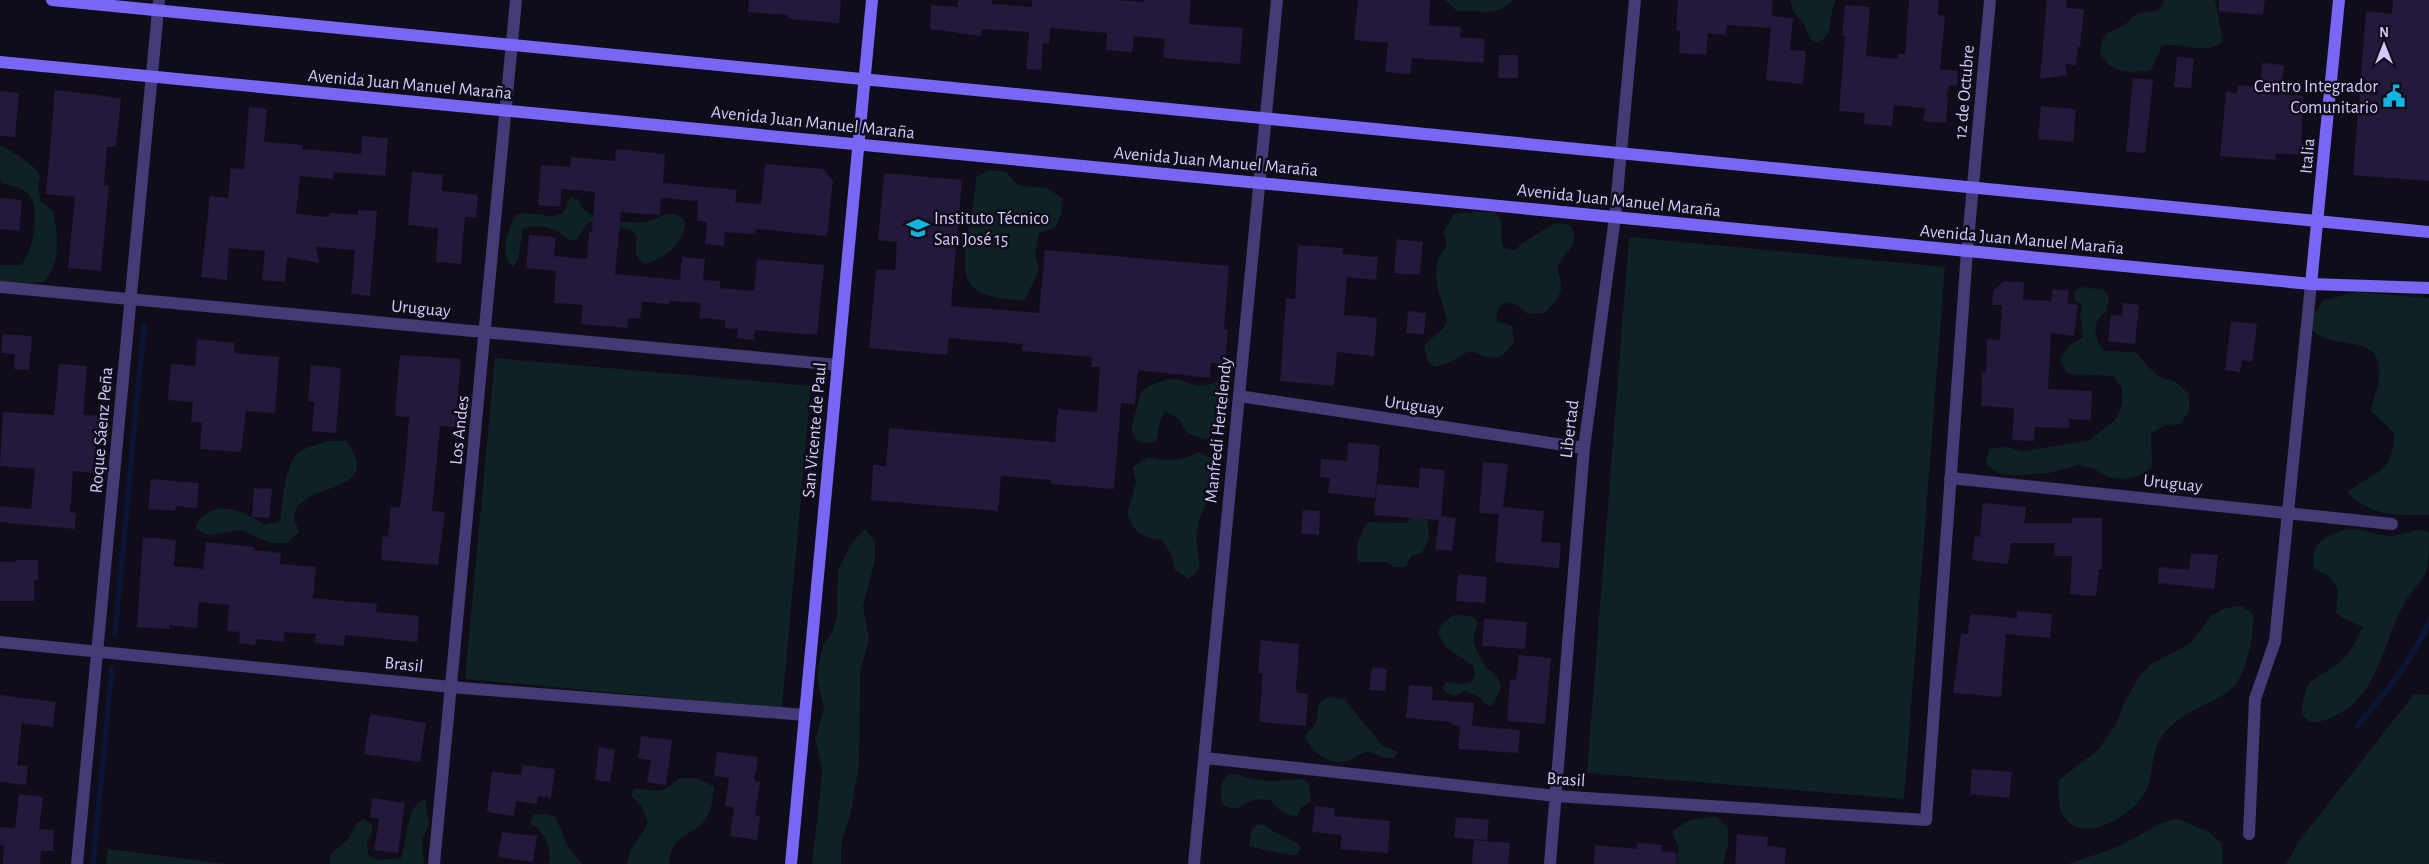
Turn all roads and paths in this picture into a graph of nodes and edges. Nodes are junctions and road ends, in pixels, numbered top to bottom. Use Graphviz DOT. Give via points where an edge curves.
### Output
graph roads {
  1 [pos="52,0"];
  2 [pos="516,0"];
  3 [pos="872,0"];
  4 [pos="1278,0"];
  5 [pos="1634,0"];
  6 [pos="1990,0"];
  7 [pos="2339,0"];
  8 [pos="159,5"];
  9 [pos="512,43"];
  10 [pos="0,62"];
  11 [pos="152,76"];
  12 [pos="865,81"];
  13 [pos="506,110"];
  14 [pos="1266,119"];
  15 [pos="858,144"];
  16 [pos="1621,153"];
  17 [pos="1260,183"];
  18 [pos="1972,187"];
  19 [pos="1615,217"];
  20 [pos="2319,221"];
  21 [pos="2429,232"];
  22 [pos="1967,252"];
  23 [pos="2311,284"];
  24 [pos="0,287"];
  25 [pos="2429,288"];
  26 [pos="131,301"];
  27 [pos="486,331"];
  28 [pos="838,365"];
  29 [pos="1239,396"];
  30 [pos="1584,448"];
  31 [pos="1950,478"];
  32 [pos="2289,513"];
  33 [pos="2392,524"];
  34 [pos="0,642"];
  35 [pos="98,651"];
  36 [pos="451,686"];
  37 [pos="805,715"];
  38 [pos="1204,758"];
  39 [pos="1556,796"];
  40 [pos="1926,820"];
  41 [pos="2248,834"];
  42 [pos="78,864"];
  43 [pos="434,864"];
  44 [pos="791,864"];
  45 [pos="1194,864"];
  46 [pos="1550,864"];
  1 -- 8 [label="street"];
  2 -- 9 [label="street, Los Andes"];
  3 -- 12 [label="street, San Vicente de Paul"];
  4 -- 14 [label="street, Manfredi Hertelendy"];
  5 -- 16 [label="street, Libertad"];
  6 -- 18 [label="street, 12 de Octubre"];
  7 -- 20 [label="street, Italia"];
  8 -- 9 [label="street"];
  8 -- 11 [label="street, Roque Sáenz Peña"];
  9 -- 12 [label="street"];
  9 -- 13 [label="street, Los Andes"];
  10 -- 11 [label="street, Avenida Juan Manuel Maraña"];
  11 -- 13 [label="street, Avenida Juan Manuel Maraña"];
  11 -- 26 [label="street, Roque Sáenz Peña"];
  12 -- 14 [label="street"];
  12 -- 15 [label="street, San Vicente de Paul"];
  13 -- 15 [label="street, Avenida Juan Manuel Maraña"];
  13 -- 27 [label="street, Los Andes"];
  14 -- 16 [label="street"];
  14 -- 17 [label="street, Manfredi Hertelendy"];
  15 -- 17 [label="street, Avenida Juan Manuel Maraña"];
  15 -- 28 [label="street, San Vicente de Paul"];
  16 -- 18 [label="street"];
  16 -- 19 [label="street, Libertad"];
  17 -- 19 [label="street, Avenida Juan Manuel Maraña"];
  17 -- 29 [label="street, Manfredi Hertelendy"];
  18 -- 20 [label="street"];
  18 -- 22 [label="street, 12 de Octubre"];
  19 -- 22 [label="street, Avenida Juan Manuel Maraña"];
  19 -- 30 [label="street, Libertad"];
  20 -- 21 [label="street"];
  20 -- 23 [label="street, Italia"];
  22 -- 23 [label="street, Avenida Juan Manuel Maraña"];
  22 -- 31 [label="street, 12 de Octubre"];
  23 -- 25 [label="street, Avenida Juan Manuel Maraña"];
  23 -- 32 [label="street"];
  24 -- 26 [label="street, Uruguay"];
  26 -- 27 [label="street, Uruguay"];
  26 -- 35 [label="street, Roque Sáenz Peña"];
  27 -- 28 [label="street, Uruguay"];
  27 -- 36 [label="street, Los Andes"];
  28 -- 37 [label="street, San Vicente de Paul"];
  29 -- 30 [label="street, Uruguay"];
  29 -- 38 [label="street, Manfredi Hertelendy"];
  30 -- 39 [label="street, Libertad"];
  31 -- 32 [label="street, Uruguay"];
  31 -- 40 [label="street, 12 de Octubre"];
  32 -- 33 [label="street, Uruguay"];
  32 -- 41 [label="street" via="2275,641 2255,698"];
  34 -- 35 [label="street, Brasil"];
  35 -- 36 [label="street, Brasil"];
  35 -- 42 [label="street, Roque Sáenz Peña"];
  36 -- 37 [label="street, Brasil"];
  36 -- 43 [label="street, Los Andes"];
  37 -- 44 [label="street, San Vicente de Paul"];
  38 -- 39 [label="street, Brasil"];
  38 -- 45 [label="street, Manfredi Hertelendy"];
  39 -- 40 [label="street, Brasil"];
  39 -- 46 [label="street, Libertad"];
}
